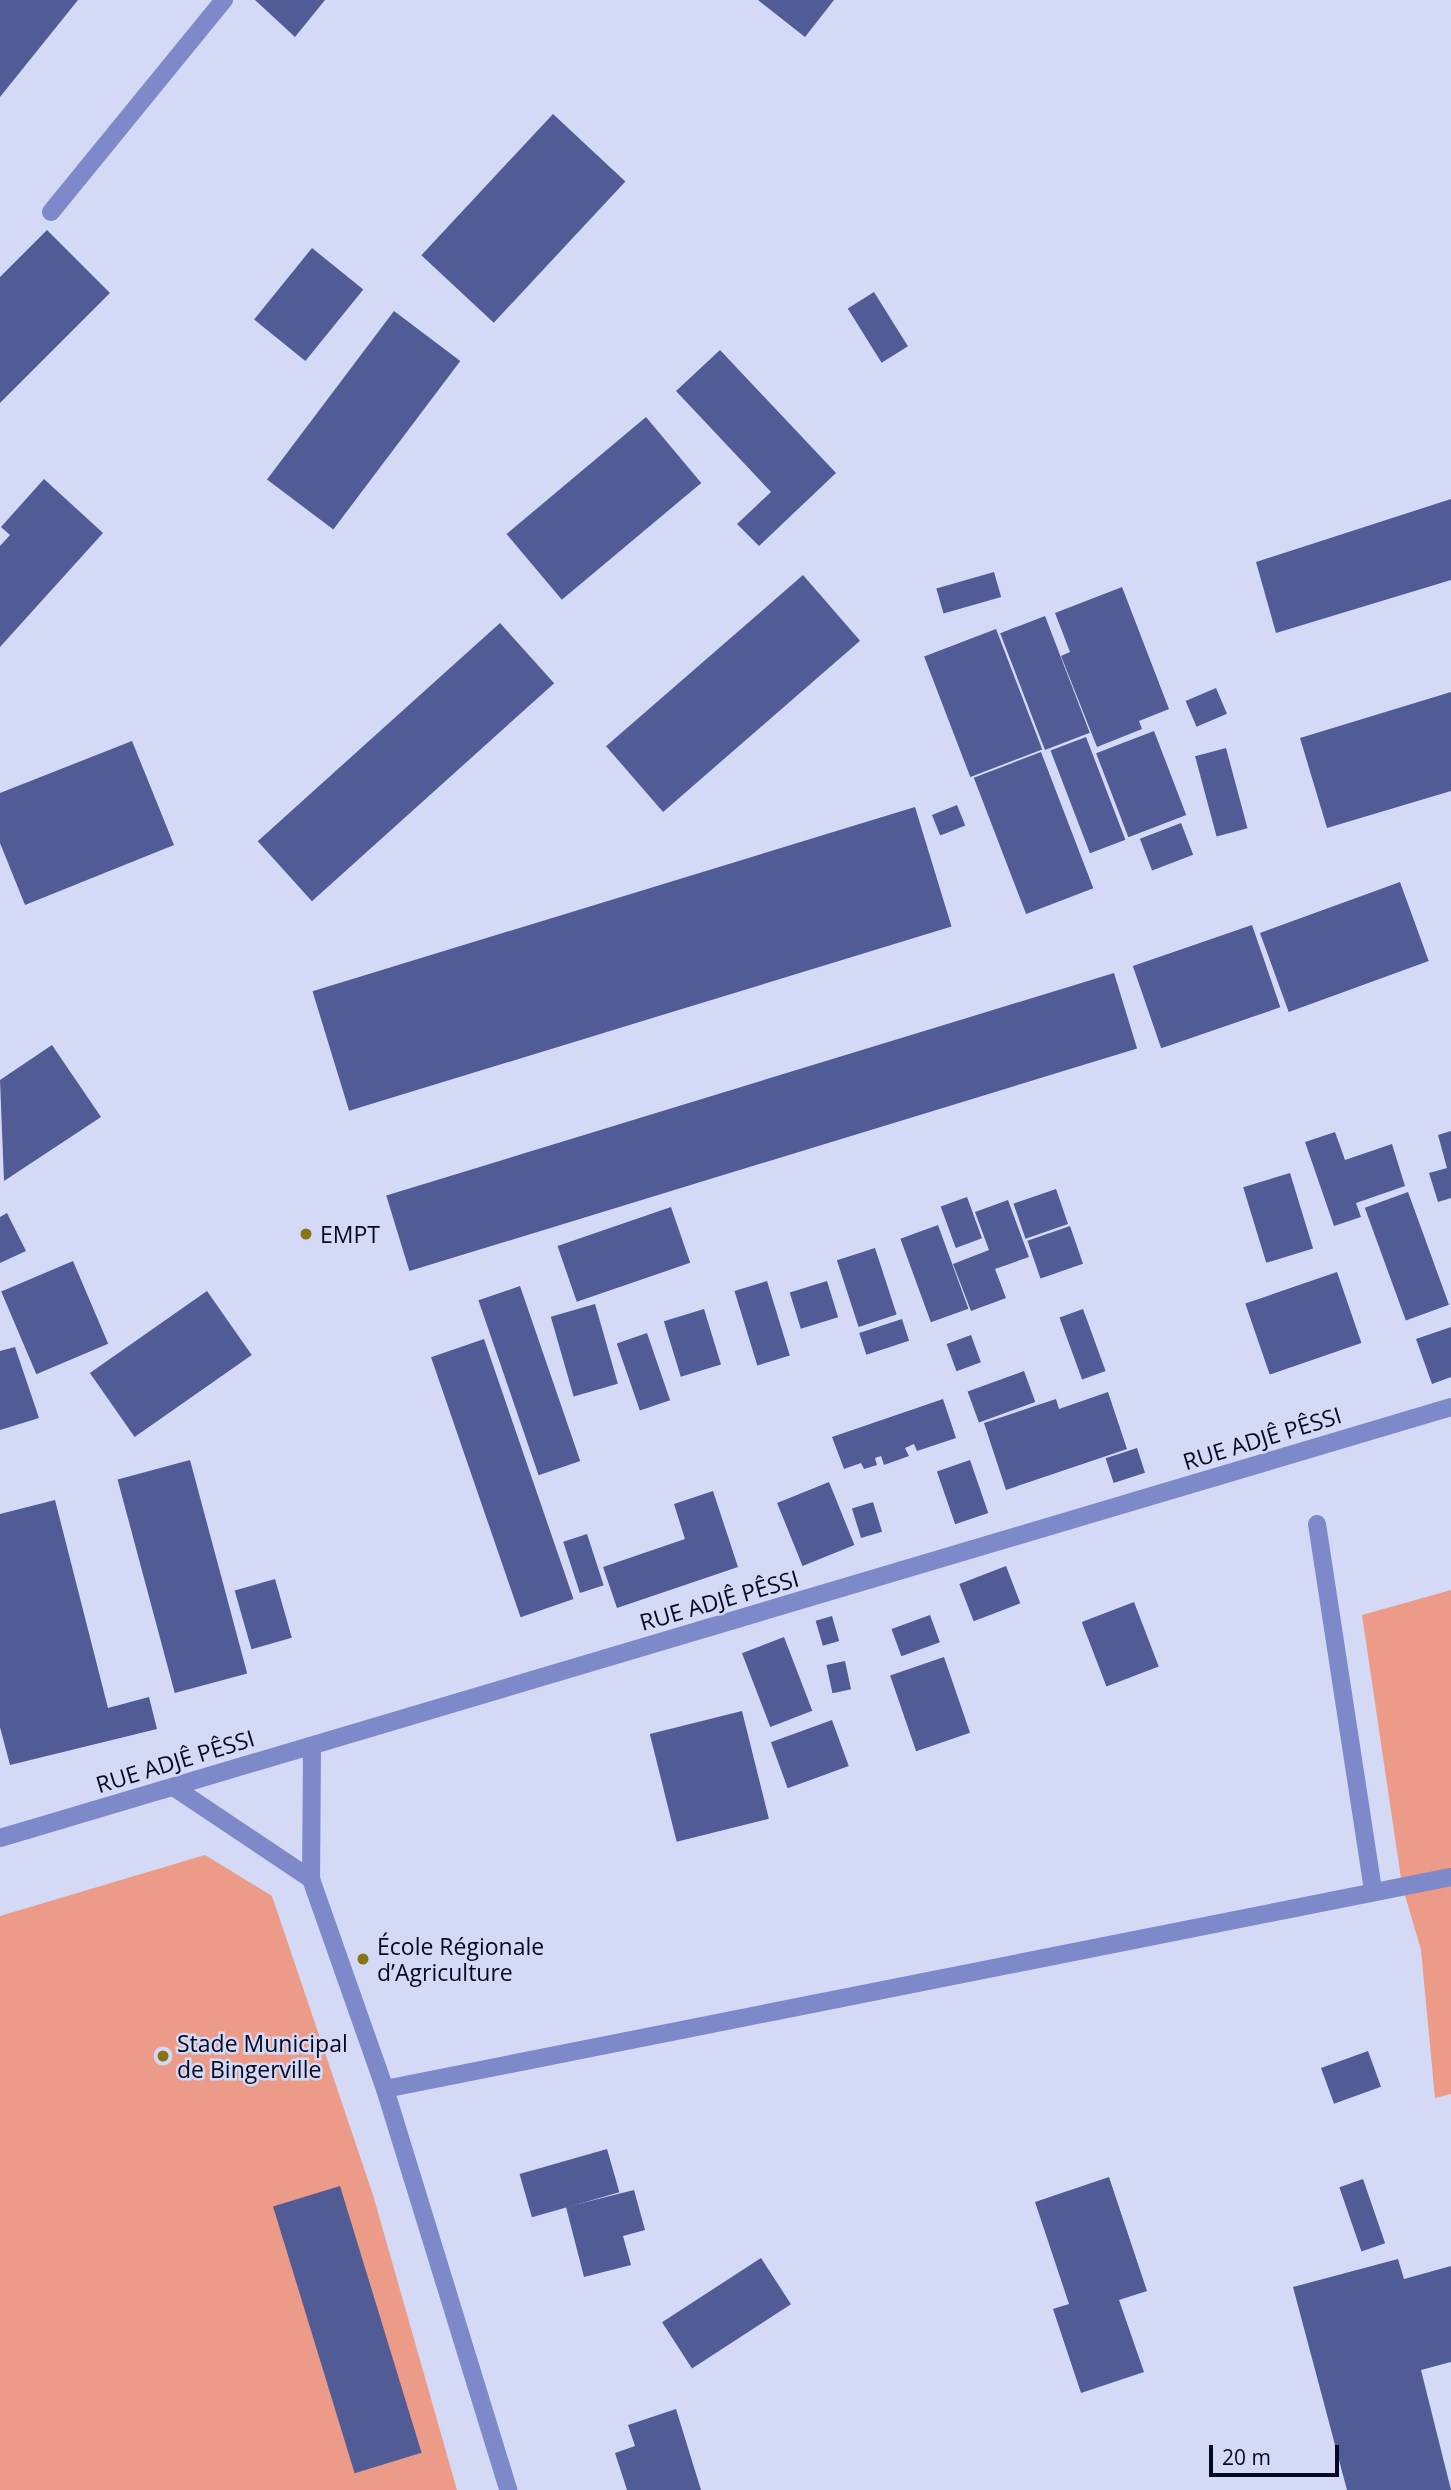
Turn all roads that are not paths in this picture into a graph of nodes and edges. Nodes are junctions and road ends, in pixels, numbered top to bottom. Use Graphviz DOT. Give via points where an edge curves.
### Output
graph roads {
  1 [pos="224,0"];
  2 [pos="51,212"];
  3 [pos="1451,1407"];
  4 [pos="1317,1524"];
  5 [pos="312,1746"];
  6 [pos="175,1788"];
  7 [pos="0,1838"];
  8 [pos="1451,1877"];
  9 [pos="311,1879"];
  10 [pos="1373,1891"];
  11 [pos="385,2089"];
  12 [pos="508,2490"];
  1 -- 2 [label="street"];
  3 -- 5 [label="street, RUE ADJÊ PÊSSI"];
  4 -- 10 [label="street"];
  5 -- 6 [label="street, RUE ADJÊ PÊSSI"];
  5 -- 9 [label="street"];
  6 -- 7 [label="street, RUE ADJÊ PÊSSI"];
  6 -- 9 [label="street"];
  8 -- 10 [label="street"];
  9 -- 11 [label="street"];
  10 -- 11 [label="street"];
  11 -- 12 [label="street"];
}
